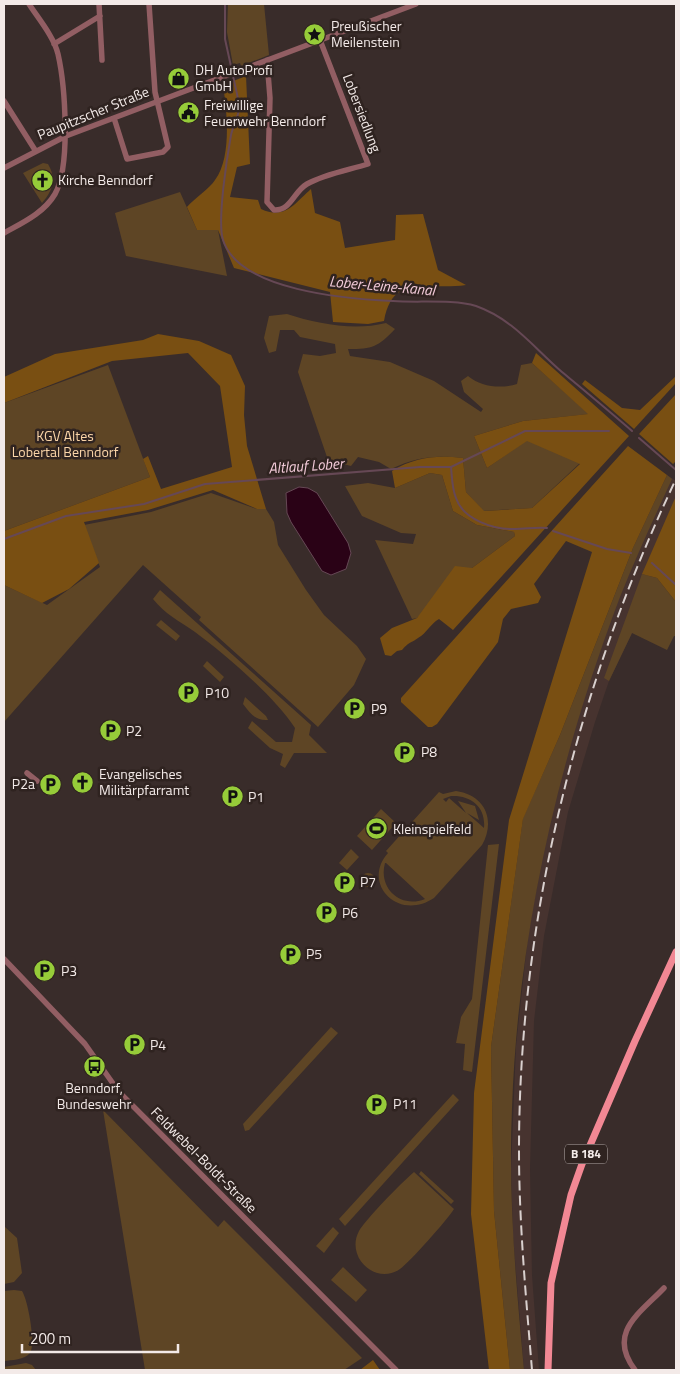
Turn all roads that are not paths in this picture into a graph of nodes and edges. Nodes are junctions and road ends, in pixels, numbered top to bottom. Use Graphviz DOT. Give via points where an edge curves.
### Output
graph roads {
  1 [pos="29,4"];
  2 [pos="99,4"];
  3 [pos="149,4"];
  4 [pos="416,4"];
  5 [pos="100,16"];
  6 [pos="320,40"];
  7 [pos="54,44"];
  8 [pos="102,60"];
  9 [pos="267,60"];
  10 [pos="4,101"];
  11 [pos="157,102"];
  12 [pos="114,118"];
  13 [pos="66,136"];
  14 [pos="34,150"];
  15 [pos="4,168"];
  16 [pos="4,233"];
  17 [pos="27,772"];
  18 [pos="37,781"];
  19 [pos="676,952"];
  20 [pos="4,959"];
  21 [pos="664,1288"];
  22 [pos="396,1370"];
  23 [pos="548,1370"];
  24 [pos="635,1370"];
  1 -- 7 [label="street"];
  2 -- 5 [label="street"];
  3 -- 11 [label="street"];
  4 -- 6 [label="street, Paupitzscher Straße"];
  5 -- 7 [label="street"];
  5 -- 8 [label="street"];
  6 -- 9 [label="street, Paupitzscher Straße"];
  6 -- 9 [label="street, Lobersiedlung" via="368,164 308,183 279,210 269,206 267,196 270,98"];
  7 -- 13 [label="street" via="58,52"];
  9 -- 11 [label="street, Paupitzscher Straße"];
  10 -- 14 [label="street"];
  11 -- 12 [label="street, Paupitzscher Straße"];
  11 -- 12 [label="street" via="168,144 163,152 128,159"];
  12 -- 13 [label="street, Paupitzscher Straße"];
  13 -- 14 [label="street, Paupitzscher Straße"];
  13 -- 16 [label="street" via="61,177 55,194 38,213"];
  14 -- 15 [label="street, Paupitzscher Straße"];
  17 -- 18 [label="street"];
  19 -- 23 [label="main road, B 184" via="571,1195 551,1283"];
  20 -- 22 [label="street, Feldwebel-Boldt-Straße" via="85,1044 119,1092"];
  21 -- 24 [label="street" via="627,1328 622,1340"];
}
